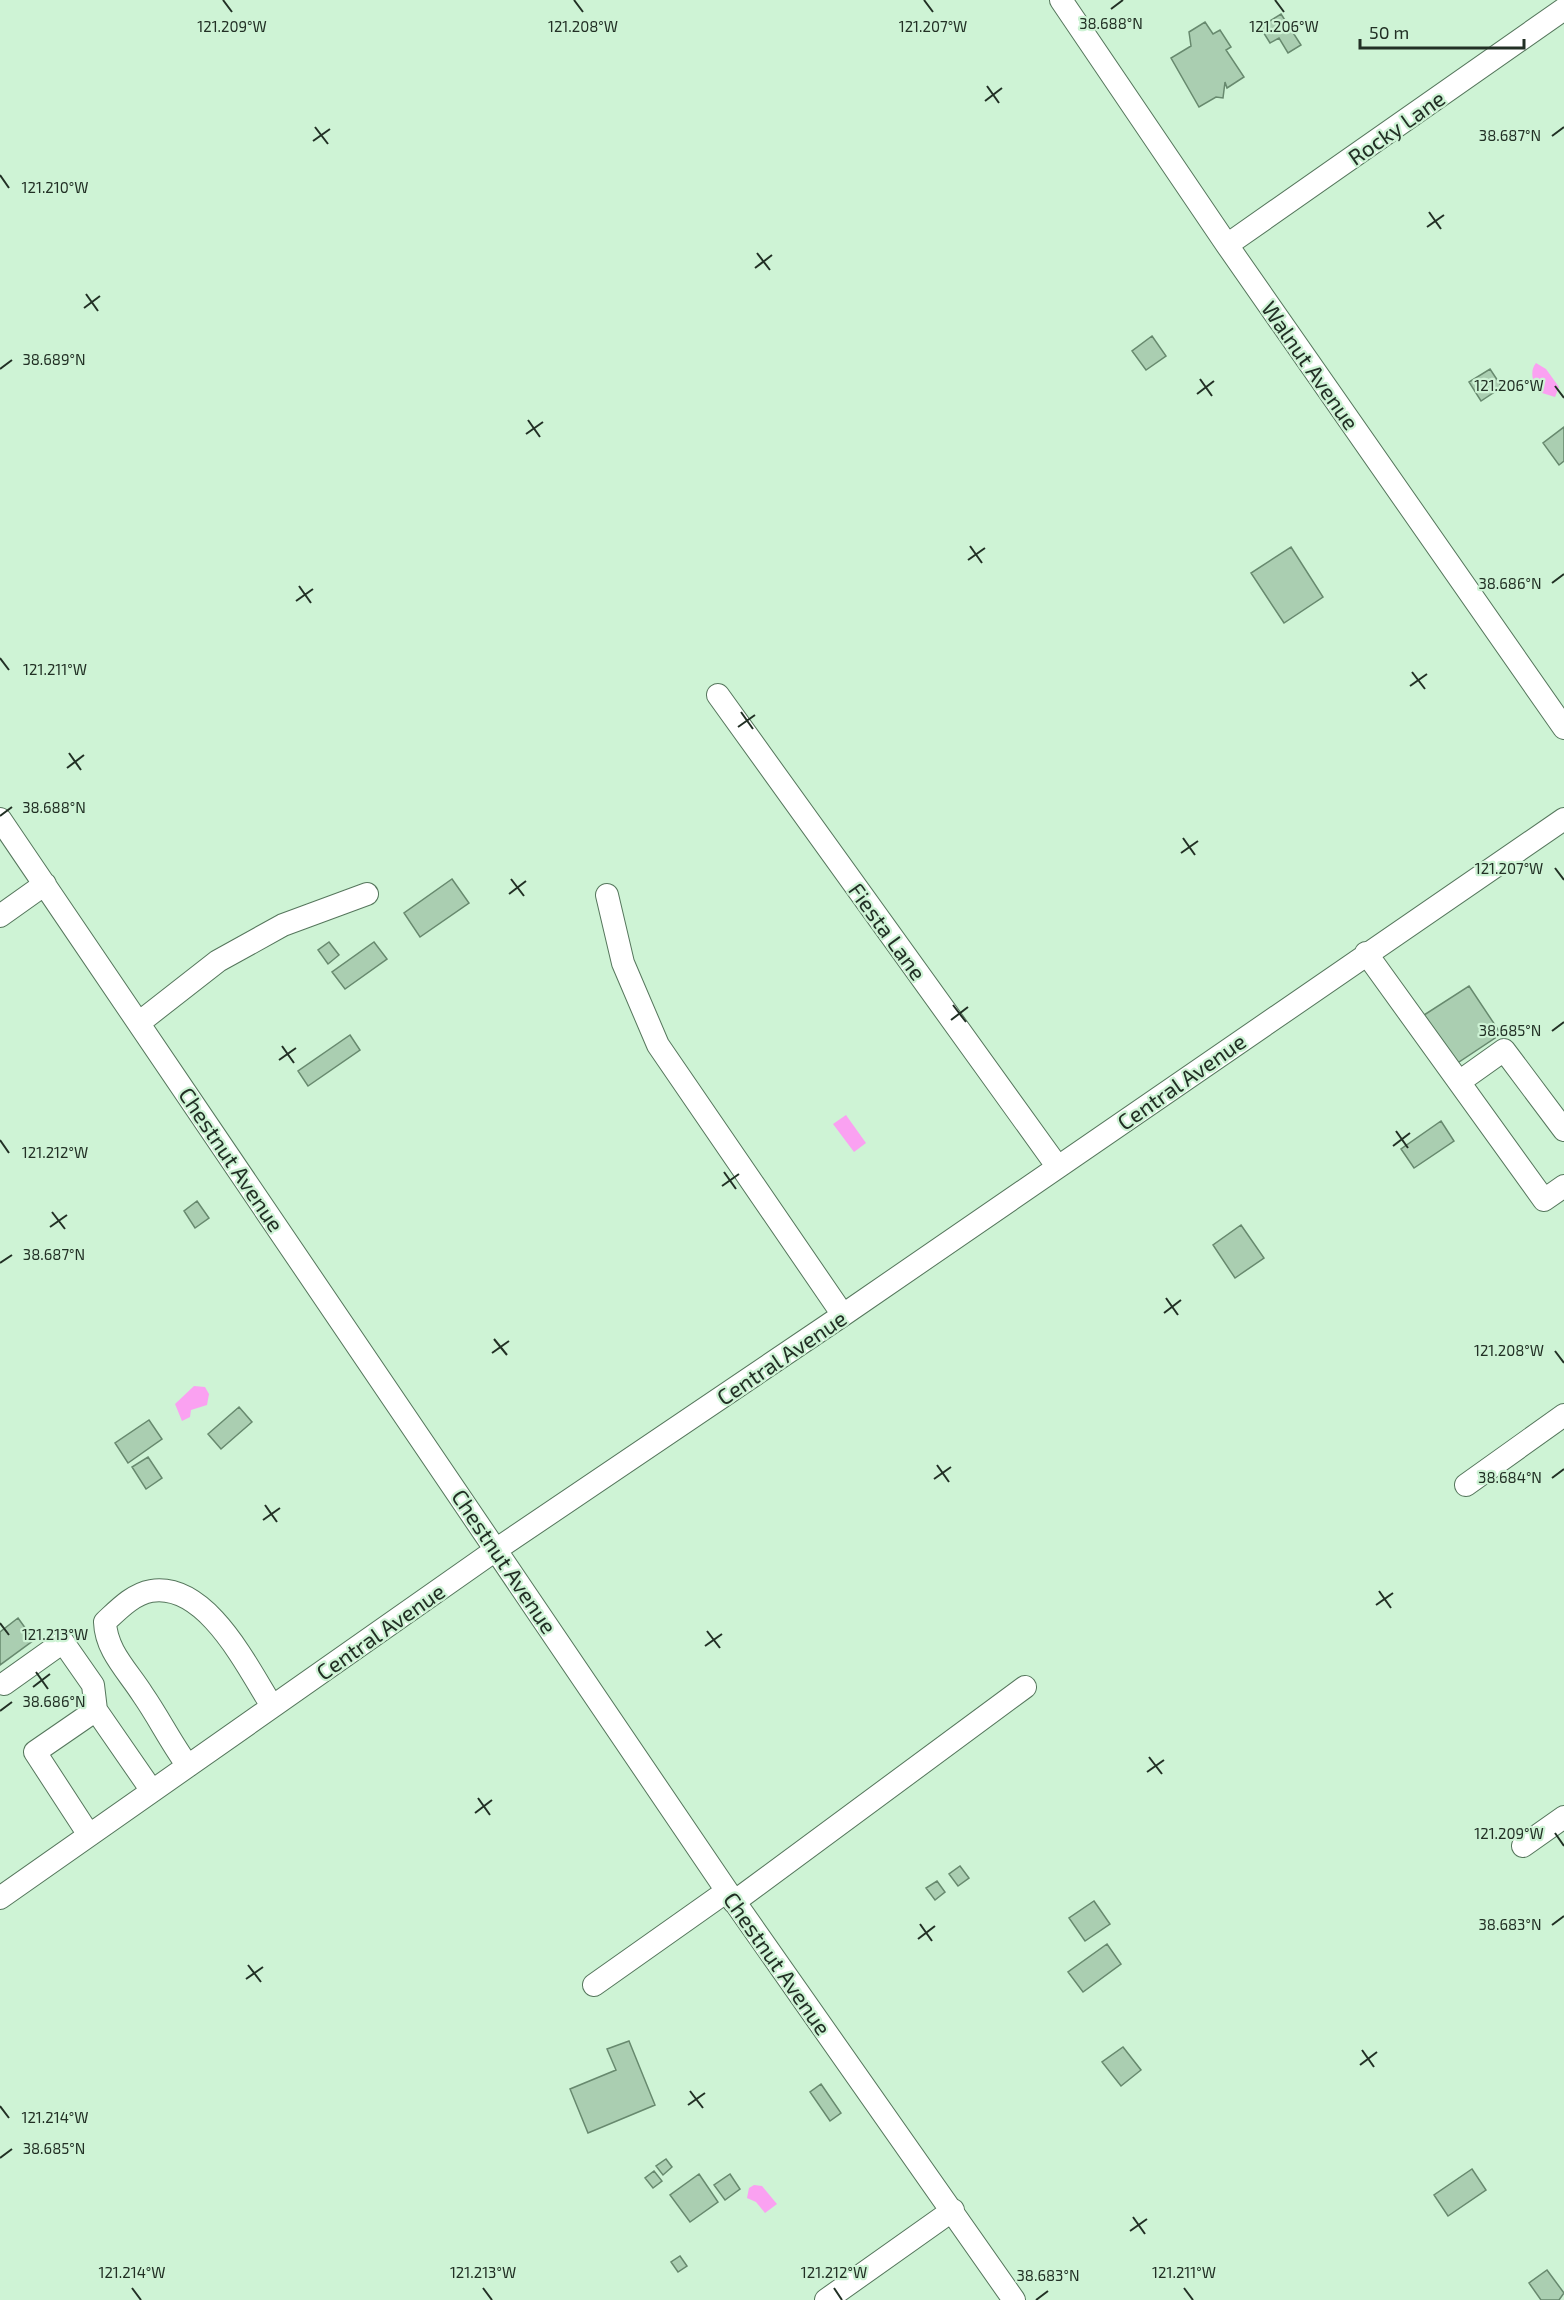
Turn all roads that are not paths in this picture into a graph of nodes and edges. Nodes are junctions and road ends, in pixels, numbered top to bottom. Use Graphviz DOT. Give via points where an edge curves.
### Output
graph roads {
  1 [pos="1061,0"];
  2 [pos="1564,9"];
  3 [pos="1227,245"];
  4 [pos="718,695"];
  5 [pos="1564,728"];
  6 [pos="0,819"];
  7 [pos="1564,819"];
  8 [pos="45,884"];
  9 [pos="367,894"];
  10 [pos="607,895"];
  11 [pos="0,916"];
  12 [pos="1366,953"];
  13 [pos="140,1022"];
  14 [pos="1459,1082"];
  15 [pos="1564,1130"];
  16 [pos="1057,1166"];
  17 [pos="1564,1186"];
  18 [pos="843,1315"];
  19 [pos="1564,1415"];
  20 [pos="1466,1485"];
  21 [pos="497,1548"];
  22 [pos="4,1684"];
  23 [pos="1024,1687"];
  24 [pos="272,1706"];
  25 [pos="96,1710"];
  26 [pos="188,1766"];
  27 [pos="152,1791"];
  28 [pos="1564,1817"];
  29 [pos="90,1835"];
  30 [pos="1523,1846"];
  31 [pos="730,1896"];
  32 [pos="0,1898"];
  33 [pos="594,1985"];
  34 [pos="953,2210"];
  35 [pos="826,2300"];
  36 [pos="1014,2300"];
  1 -- 3 [label="street, Walnut Avenue"];
  2 -- 3 [label="street, Rocky Lane"];
  3 -- 5 [label="street, Walnut Avenue"];
  4 -- 16 [label="street, Fiesta Lane"];
  6 -- 8 [label="street, Chestnut Avenue"];
  7 -- 12 [label="street, Central Avenue"];
  8 -- 11 [label="street"];
  8 -- 13 [label="street, Chestnut Avenue"];
  9 -- 13 [label="street" via="284,925 218,960"];
  10 -- 18 [label="street" via="623,963 658,1045"];
  12 -- 14 [label="street"];
  12 -- 16 [label="street, Central Avenue"];
  13 -- 21 [label="street, Chestnut Avenue"];
  14 -- 15 [label="street" via="1504,1050"];
  14 -- 17 [label="street" via="1544,1200"];
  16 -- 18 [label="street, Central Avenue"];
  18 -- 21 [label="street, Central Avenue"];
  19 -- 20 [label="street"];
  21 -- 24 [label="street, Central Avenue"];
  21 -- 31 [label="street, Chestnut Avenue"];
  22 -- 25 [label="street" via="63,1642 93,1685"];
  23 -- 31 [label="street"];
  24 -- 26 [label="street, Central Avenue"];
  24 -- 26 [label="street" via="205,1608 173,1591 149,1591 127,1603 105,1622 105,1637"];
  25 -- 27 [label="street"];
  25 -- 29 [label="street" via="35,1752"];
  26 -- 27 [label="street, Central Avenue"];
  27 -- 29 [label="street, Central Avenue"];
  28 -- 30 [label="street"];
  29 -- 32 [label="street, Central Avenue"];
  31 -- 33 [label="street"];
  31 -- 34 [label="street, Chestnut Avenue"];
  34 -- 35 [label="street"];
  34 -- 36 [label="street, Chestnut Avenue"];
}
